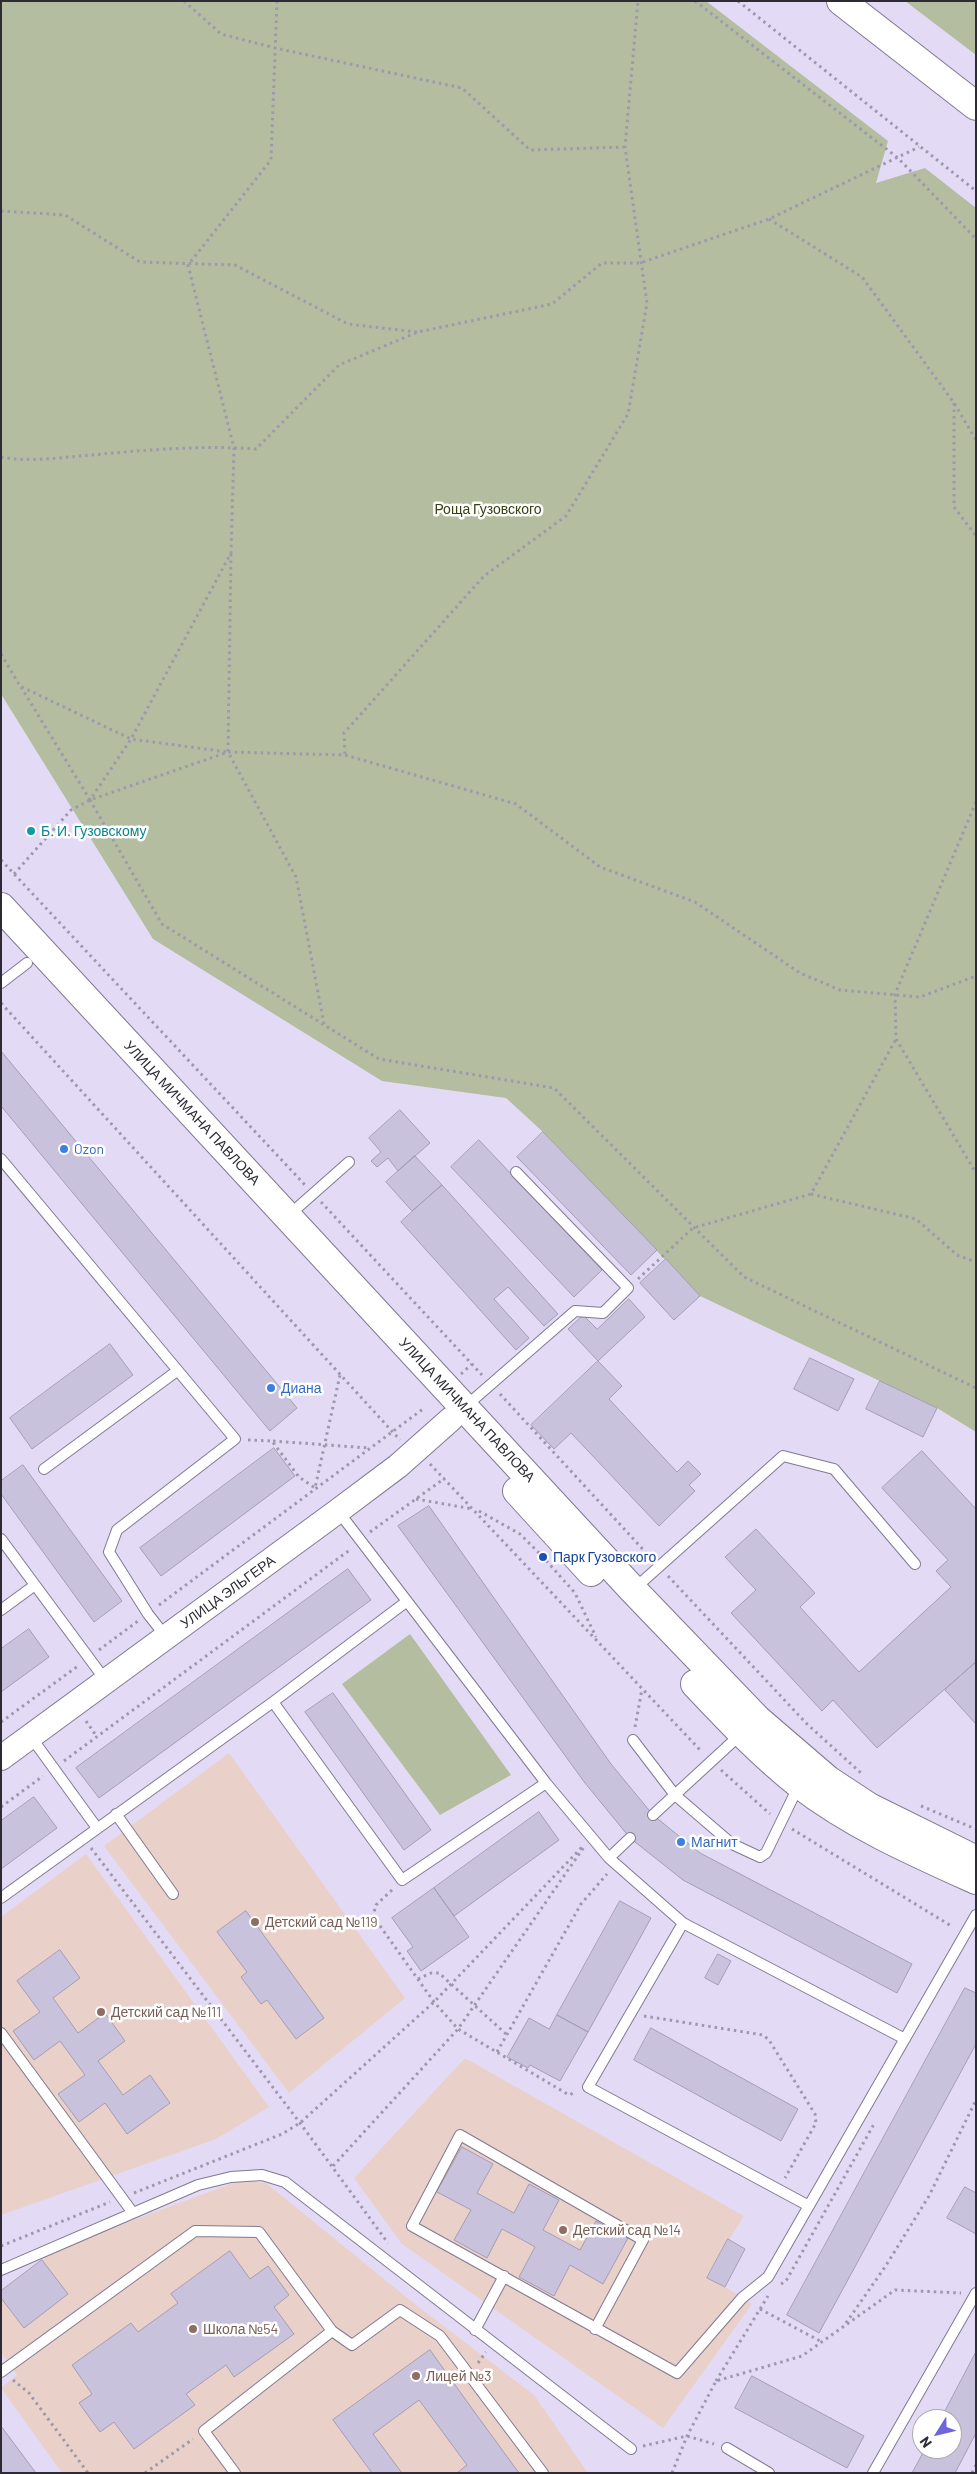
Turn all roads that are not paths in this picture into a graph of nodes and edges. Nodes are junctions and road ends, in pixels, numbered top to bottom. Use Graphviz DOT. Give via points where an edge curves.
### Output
graph roads {
  1 [pos="841,1"];
  2 [pos="976,106"];
  3 [pos="1,907"];
  4 [pos="1,935"];
  5 [pos="34,956"];
  6 [pos="1,983"];
  7 [pos="1,1160"];
  8 [pos="349,1162"];
  9 [pos="516,1172"];
  10 [pos="280,1222"];
  11 [pos="177,1371"];
  12 [pos="458,1413"];
  13 [pos="44,1469"];
  14 [pos="338,1511"];
  15 [pos="1,1539"];
  16 [pos="915,1564"];
  17 [pos="35,1585"];
  18 [pos="627,1596"];
  19 [pos="406,1602"];
  20 [pos="1,1610"];
  21 [pos="166,1637"];
  22 [pos="106,1681"];
  23 [pos="273,1702"];
  24 [pos="750,1726"];
  25 [pos="31,1737"];
  26 [pos="633,1740"];
  27 [pos="1,1758"];
  28 [pos="546,1782"];
  29 [pos="800,1784"];
  30 [pos="675,1795"];
  31 [pos="116,1814"];
  32 [pos="653,1815"];
  33 [pos="97,1828"];
  34 [pos="630,1838"];
  35 [pos="976,1860"];
  36 [pos="612,1861"];
  37 [pos="976,1880"];
  38 [pos="173,1894"];
  39 [pos="1,1898"];
  40 [pos="976,1915"];
  41 [pos="682,1923"];
  42 [pos="1,2033"];
  43 [pos="905,2039"];
  44 [pos="810,2206"];
  45 [pos="133,2213"];
  46 [pos="1,2270"];
  47 [pos="504,2276"];
  48 [pos="976,2294"];
  49 [pos="595,2329"];
  50 [pos="475,2330"];
  51 [pos="332,2331"];
  52 [pos="2,2372"];
  53 [pos="727,2448"];
  54 [pos="631,2449"];
  55 [pos="235,2473"];
  56 [pos="543,2473"];
  57 [pos="769,2473"];
  58 [pos="873,2473"];
  1 -- 2 [label="main road"];
  3 -- 5 [label="main road, УЛИЦА МИЧМАНА ПАВЛОВА"];
  4 -- 5 [label="main road, УЛИЦА МИЧМАНА ПАВЛОВА"];
  5 -- 6 [label="lane"];
  5 -- 10 [label="main road, УЛИЦА МИЧМАНА ПАВЛОВА"];
  7 -- 11 [label="lane"];
  8 -- 10 [label="lane"];
  9 -- 12 [label="lane" via="628,1288 603,1313 575,1311"];
  10 -- 12 [label="main road, УЛИЦА МИЧМАНА ПАВЛОВА"];
  11 -- 13 [label="lane"];
  11 -- 21 [label="lane" via="235,1439 117,1530 114,1537 109,1552"];
  12 -- 14 [label="street, УЛИЦА ЭЛЬГЕРА" via="398,1466"];
  12 -- 18 [label="main road, УЛИЦА МИЧМАНА ПАВЛОВА"];
  14 -- 19 [label="lane"];
  14 -- 21 [label="street, УЛИЦА ЭЛЬГЕРА"];
  15 -- 17 [label="lane"];
  16 -- 18 [label="lane" via="834,1469 783,1456"];
  17 -- 20 [label="lane"];
  17 -- 22 [label="lane"];
  18 -- 24 [label="main road, УЛИЦА МИЧМАНА ПАВЛОВА"];
  19 -- 23 [label="lane"];
  19 -- 28 [label="lane"];
  21 -- 22 [label="street, УЛИЦА ЭЛЬГЕРА"];
  22 -- 25 [label="street, УЛИЦА ЭЛЬГЕРА"];
  23 -- 28 [label="lane" via="402,1880"];
  23 -- 31 [label="lane"];
  24 -- 29 [label="main road, УЛИЦА МИЧМАНА ПАВЛОВА"];
  24 -- 30 [label="lane"];
  24 -- 35 [label="main road, УЛИЦА МИЧМАНА ПАВЛОВА" via="869,1807"];
  25 -- 27 [label="street, УЛИЦА ЭЛЬГЕРА"];
  25 -- 33 [label="lane"];
  26 -- 30 [label="lane"];
  28 -- 36 [label="lane"];
  29 -- 30 [label="lane" via="766,1853 760,1857 732,1844"];
  29 -- 37 [label="main road, УЛИЦА МИЧМАНА ПАВЛОВА" via="841,1812 905,1848"];
  30 -- 32 [label="lane"];
  31 -- 33 [label="lane"];
  31 -- 38 [label="lane"];
  33 -- 39 [label="lane"];
  34 -- 36 [label="lane"];
  36 -- 41 [label="lane"];
  40 -- 43 [label="lane"];
  41 -- 43 [label="lane"];
  41 -- 44 [label="lane" via="588,2087"];
  42 -- 45 [label="lane"];
  43 -- 44 [label="lane"];
  44 -- 49 [label="lane" via="768,2277 742,2298 677,2373"];
  45 -- 46 [label="lane"];
  45 -- 50 [label="lane" via="198,2185 231,2177 262,2175 285,2182"];
  47 -- 49 [label="lane"];
  47 -- 49 [label="lane" via="412,2226 460,2135 643,2240"];
  47 -- 50 [label="lane"];
  48 -- 58 [label="lane"];
  50 -- 54 [label="lane"];
  51 -- 52 [label="lane" via="259,2232 195,2231"];
  51 -- 55 [label="lane" via="204,2431"];
  51 -- 56 [label="lane" via="352,2345 400,2310 440,2336"];
  53 -- 57 [label="lane"];
}
